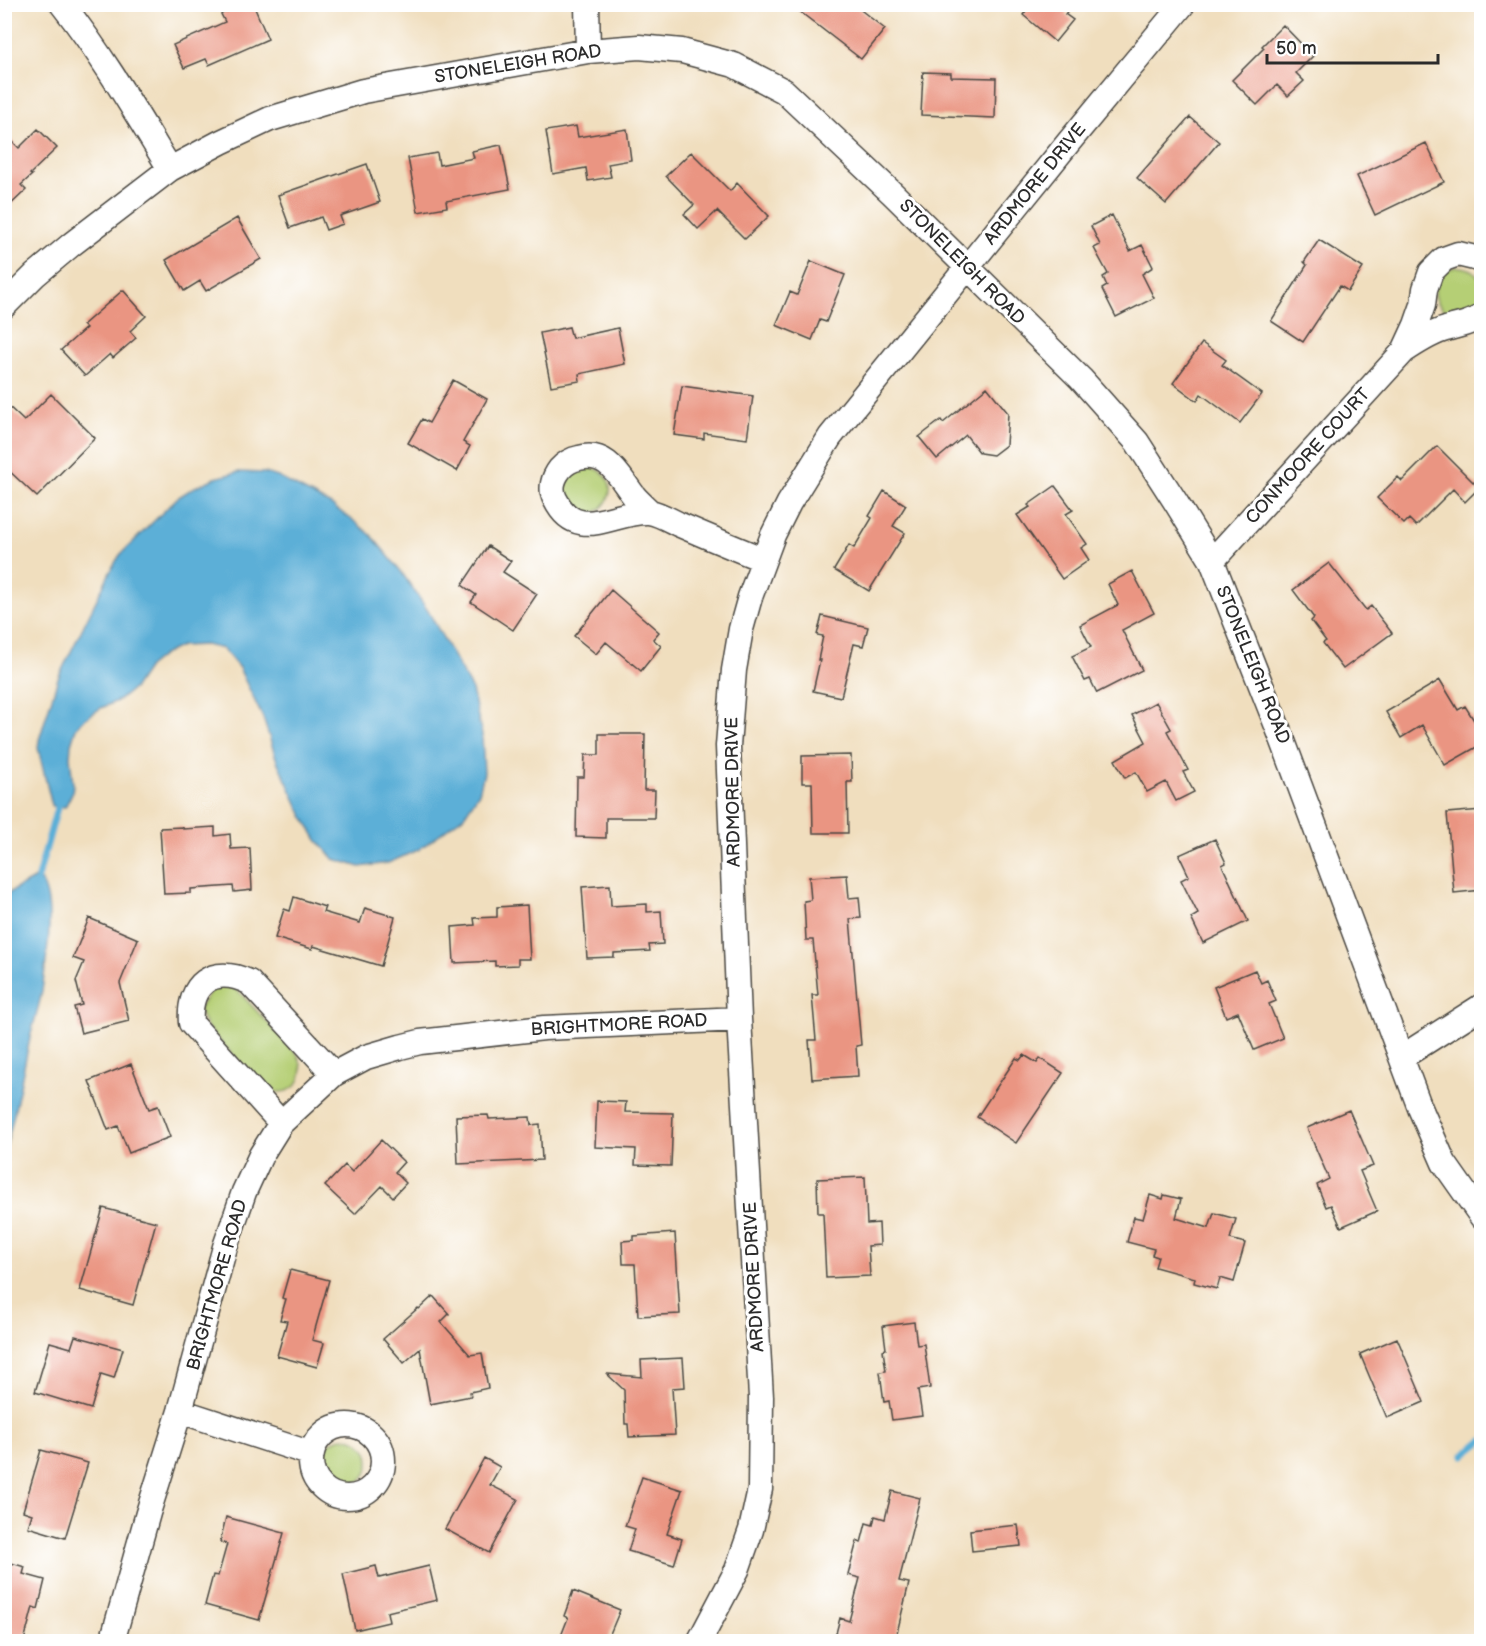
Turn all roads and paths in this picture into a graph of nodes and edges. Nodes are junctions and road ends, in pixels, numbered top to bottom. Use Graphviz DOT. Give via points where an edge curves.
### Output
graph roads {
  1 [pos="62,4"];
  2 [pos="587,4"];
  3 [pos="1183,4"];
  4 [pos="588,51"];
  5 [pos="170,169"];
  6 [pos="1482,261"];
  7 [pos="967,268"];
  8 [pos="4,306"];
  9 [pos="1482,316"];
  10 [pos="1404,351"];
  11 [pos="650,512"];
  12 [pos="762,560"];
  13 [pos="1212,561"];
  14 [pos="1482,1006"];
  15 [pos="739,1019"];
  16 [pos="1402,1057"];
  17 [pos="334,1074"];
  18 [pos="281,1123"];
  19 [pos="1482,1218"];
  20 [pos="180,1412"];
  21 [pos="312,1454"];
  22 [pos="112,1641"];
  23 [pos="699,1641"];
  1 -- 5 [label="street" via="84,32"];
  2 -- 4 [label="street"];
  3 -- 7 [label="street, ARDMORE DRIVE"];
  4 -- 5 [label="street, STONELEIGH ROAD" via="363,91 270,119"];
  4 -- 7 [label="street, STONELEIGH ROAD" via="639,47 682,51 734,65 784,91"];
  5 -- 8 [label="street, STONELEIGH ROAD" via="72,244"];
  6 -- 10 [label="street, CONMOORE COURT" via="1458,254 1444,259 1431,272"];
  7 -- 12 [label="street, ARDMORE DRIVE" via="830,437 789,503"];
  7 -- 13 [label="street, STONELEIGH ROAD" via="1081,380 1137,442"];
  9 -- 10 [label="street, CONMOORE COURT" via="1467,325 1428,336"];
  10 -- 13 [label="street, CONMOORE COURT"];
  11 -- 12 [label="street"];
  12 -- 15 [label="street, ARDMORE DRIVE" via="741,629 728,746"];
  13 -- 16 [label="street, STONELEIGH ROAD"];
  14 -- 16 [label="street"];
  15 -- 17 [label="street, BRIGHTMORE ROAD" via="544,1028 420,1042 366,1057"];
  15 -- 23 [label="street, ARDMORE DRIVE" via="761,1396 760,1489 737,1569"];
  16 -- 19 [label="street, STONELEIGH ROAD" via="1444,1163"];
  17 -- 18 [label="street, BRIGHTMORE ROAD"];
  17 -- 18 [label="street" via="249,982 235,975 221,975 195,991 190,1006 191,1023"];
  18 -- 20 [label="street, BRIGHTMORE ROAD" via="261,1155 240,1203"];
  20 -- 21 [label="street"];
  20 -- 22 [label="street, BRIGHTMORE ROAD"];
}
